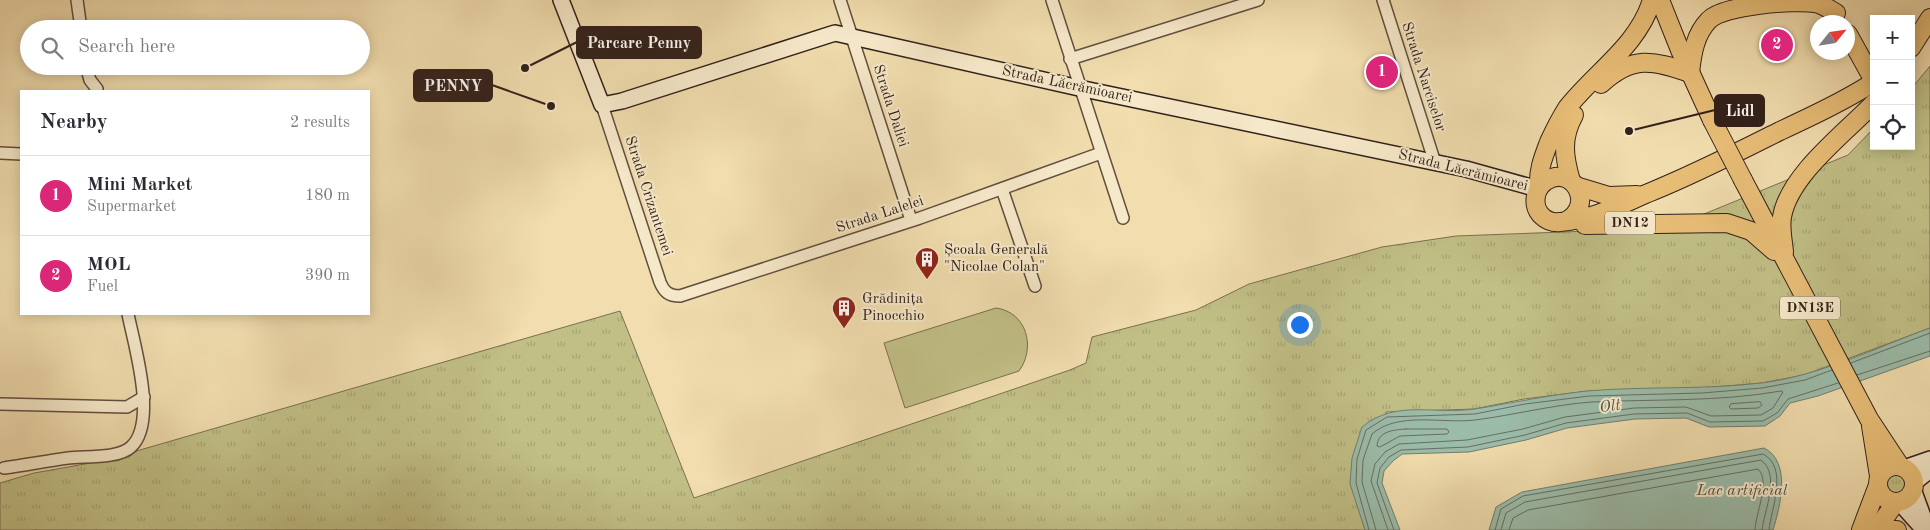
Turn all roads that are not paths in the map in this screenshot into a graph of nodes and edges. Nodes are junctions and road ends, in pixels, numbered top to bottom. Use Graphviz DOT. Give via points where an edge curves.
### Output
graph roads {
  1 [pos="77,0"];
  2 [pos="561,0"];
  3 [pos="840,0"];
  4 [pos="1052,0"];
  5 [pos="1258,0"];
  6 [pos="1383,0"];
  7 [pos="1652,0"];
  8 [pos="1660,0"];
  9 [pos="1835,12"];
  10 [pos="80,20"];
  11 [pos="1926,26"];
  12 [pos="852,36"];
  13 [pos="1915,42"];
  14 [pos="1855,43"];
  15 [pos="1915,48"];
  16 [pos="1070,59"];
  17 [pos="1868,60"];
  18 [pos="1690,73"];
  19 [pos="89,75"];
  20 [pos="1870,83"];
  21 [pos="1079,88"];
  22 [pos="97,90"];
  23 [pos="602,105"];
  24 [pos="1873,105"];
  25 [pos="0,153"];
  26 [pos="1101,153"];
  27 [pos="20,154"];
  28 [pos="1435,163"];
  29 [pos="1574,184"];
  30 [pos="1539,188"];
  31 [pos="1002,189"];
  32 [pos="1652,191"];
  33 [pos="1123,218"];
  34 [pos="911,220"];
  35 [pos="1563,222"];
  36 [pos="1786,264"];
  37 [pos="1035,286"];
  38 [pos="668,294"];
  39 [pos="128,315"];
  40 [pos="144,397"];
  41 [pos="0,404"];
  42 [pos="1869,419"];
  43 [pos="1930,459"];
  44 [pos="1902,467"];
  45 [pos="4,468"];
  46 [pos="1930,470"];
  47 [pos="1878,480"];
  48 [pos="1914,486"];
  49 [pos="1898,502"];
  50 [pos="1861,530"];
  51 [pos="1876,530"];
  52 [pos="1888,530"];
  53 [pos="1897,530"];
  54 [pos="1926,530"];
  1 -- 10 [label="street"];
  2 -- 23 [label="main road"];
  3 -- 12 [label="street, Strada Daliei"];
  4 -- 16 [label="street"];
  5 -- 16 [label="street"];
  6 -- 28 [label="street, Strada Narciselor"];
  7 -- 30 [label="main road" via="1634,36 1562,117 1541,162"];
  8 -- 18 [label="main road, DN13E"];
  9 -- 18 [label="main road" via="1820,4 1804,2 1720,12 1710,18 1698,36"];
  11 -- 13 [label="main road"];
  11 -- 15 [label="main road"];
  12 -- 21 [label="main road, Strada Lăcrămioarei"];
  12 -- 23 [label="main road, Strada Lăcrămioarei" via="824,34"];
  12 -- 34 [label="street, Strada Daliei"];
  14 -- 17 [label="main road"];
  16 -- 21 [label="street"];
  18 -- 29 [label="main road" via="1644,62 1628,65 1606,80 1576,113 1566,132 1565,156"];
  18 -- 36 [label="main road, DN13E, bridge"];
  19 -- 22 [label="street"];
  20 -- 32 [label="main road, DN12" via="1718,162"];
  21 -- 26 [label="street"];
  21 -- 28 [label="main road, Strada Lăcrămioarei"];
  23 -- 38 [label="street, Strada Crizantemei" via="660,282"];
  24 -- 36 [label="main road" via="1790,191 1782,218"];
  25 -- 27 [label="street"];
  26 -- 31 [label="street, Strada Lalelei"];
  26 -- 33 [label="street"];
  28 -- 30 [label="main road, Strada Lăcrămioarei"];
  29 -- 30 [label="main road" via="1558,177 1550,178"];
  29 -- 32 [label="main road, DN12" via="1609,196"];
  29 -- 35 [label="main road" via="1580,206 1572,218"];
  30 -- 35 [label="main road" via="1535,202 1541,215 1552,222"];
  31 -- 34 [label="street, Strada Lalelei"];
  31 -- 37 [label="street"];
  32 -- 35 [label="main road, DN12" via="1601,213"];
  34 -- 38 [label="street, Strada Lalelei" via="680,296"];
  35 -- 36 [label="main road, DN12" via="1590,225 1726,223 1751,231"];
  36 -- 42 [label="main road, DN13E"];
  39 -- 40 [label="street"];
  40 -- 41 [label="street" via="127,407"];
  40 -- 45 [label="street" via="142,428 131,447 108,456 68,458"];
  42 -- 44 [label="main road, DN13E"];
  42 -- 47 [label="main road, DN13E"];
  43 -- 44 [label="main road"];
  44 -- 47 [label="main road" via="1888,467"];
  44 -- 48 [label="main road" via="1912,474"];
  46 -- 48 [label="main road"];
  47 -- 49 [label="main road" via="1882,495"];
  47 -- 50 [label="main road"];
  48 -- 49 [label="main road" via="1908,497"];
  48 -- 54 [label="main road"];
  49 -- 51 [label="main road"];
  49 -- 54 [label="main road"];
  52 -- 53 [label="main road"];
}
